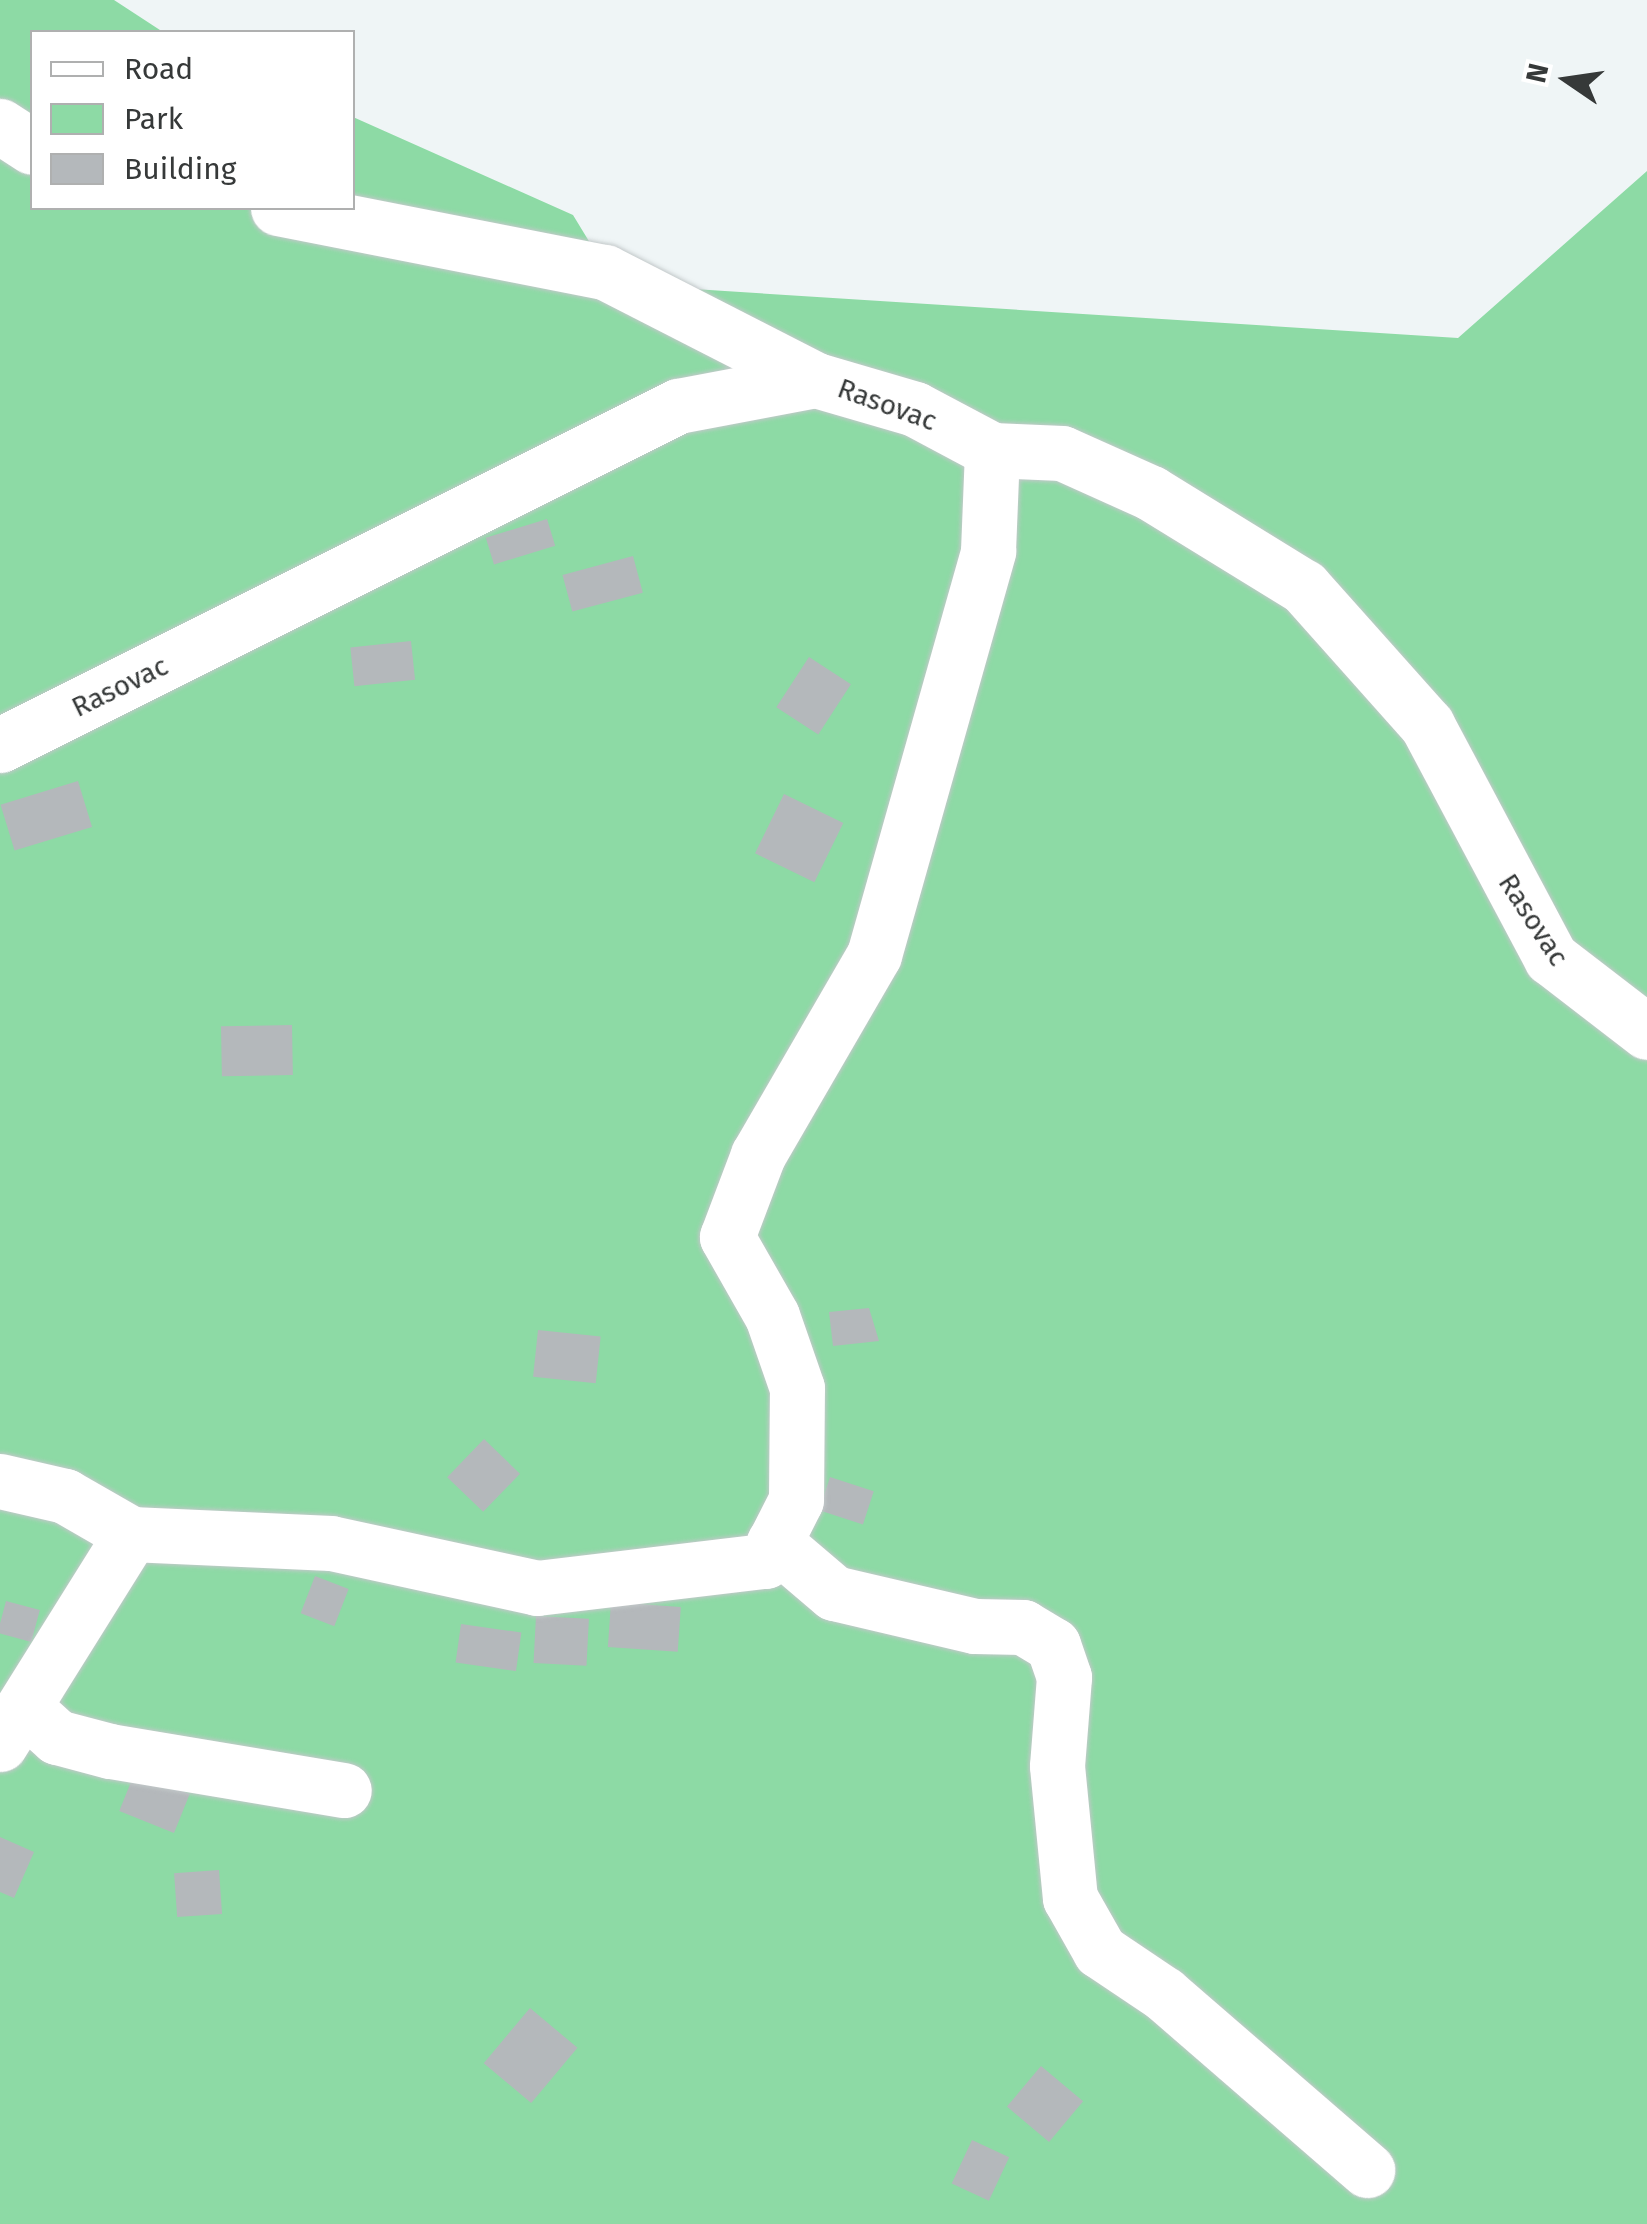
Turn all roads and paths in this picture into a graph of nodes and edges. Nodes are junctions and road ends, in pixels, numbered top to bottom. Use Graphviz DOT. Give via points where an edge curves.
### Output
graph roads {
  1 [pos="0,126"];
  2 [pos="30,146"];
  3 [pos="288,210"];
  4 [pos="816,380"];
  5 [pos="992,450"];
  6 [pos="0,745"];
  7 [pos="1647,1032"];
  8 [pos="0,1481"];
  9 [pos="131,1534"];
  10 [pos="774,1542"];
  11 [pos="14,1728"];
  12 [pos="344,1790"];
  13 [pos="1367,2170"];
  1 -- 2 [label="street"];
  3 -- 4 [label="street" via="605,272"];
  4 -- 5 [label="street, Rasovac" via="915,409"];
  4 -- 6 [label="street, Rasovac" via="678,406"];
  5 -- 7 [label="street, Rasovac" via="1062,454 1151,493 1304,587 1427,725 1551,958"];
  5 -- 10 [label="street" via="988,552 874,955 758,1155 727,1236 772,1316 797,1388 796,1500"];
  8 -- 9 [label="street" via="65,1496"];
  9 -- 10 [label="street" via="331,1543 537,1588 764,1561"];
  9 -- 11 [label="street"];
  10 -- 13 [label="street" via="834,1594 975,1626 1023,1627 1053,1646 1064,1677 1057,1766 1070,1898 1100,1951 1164,1994"];
  11 -- 12 [label="street"];
}
